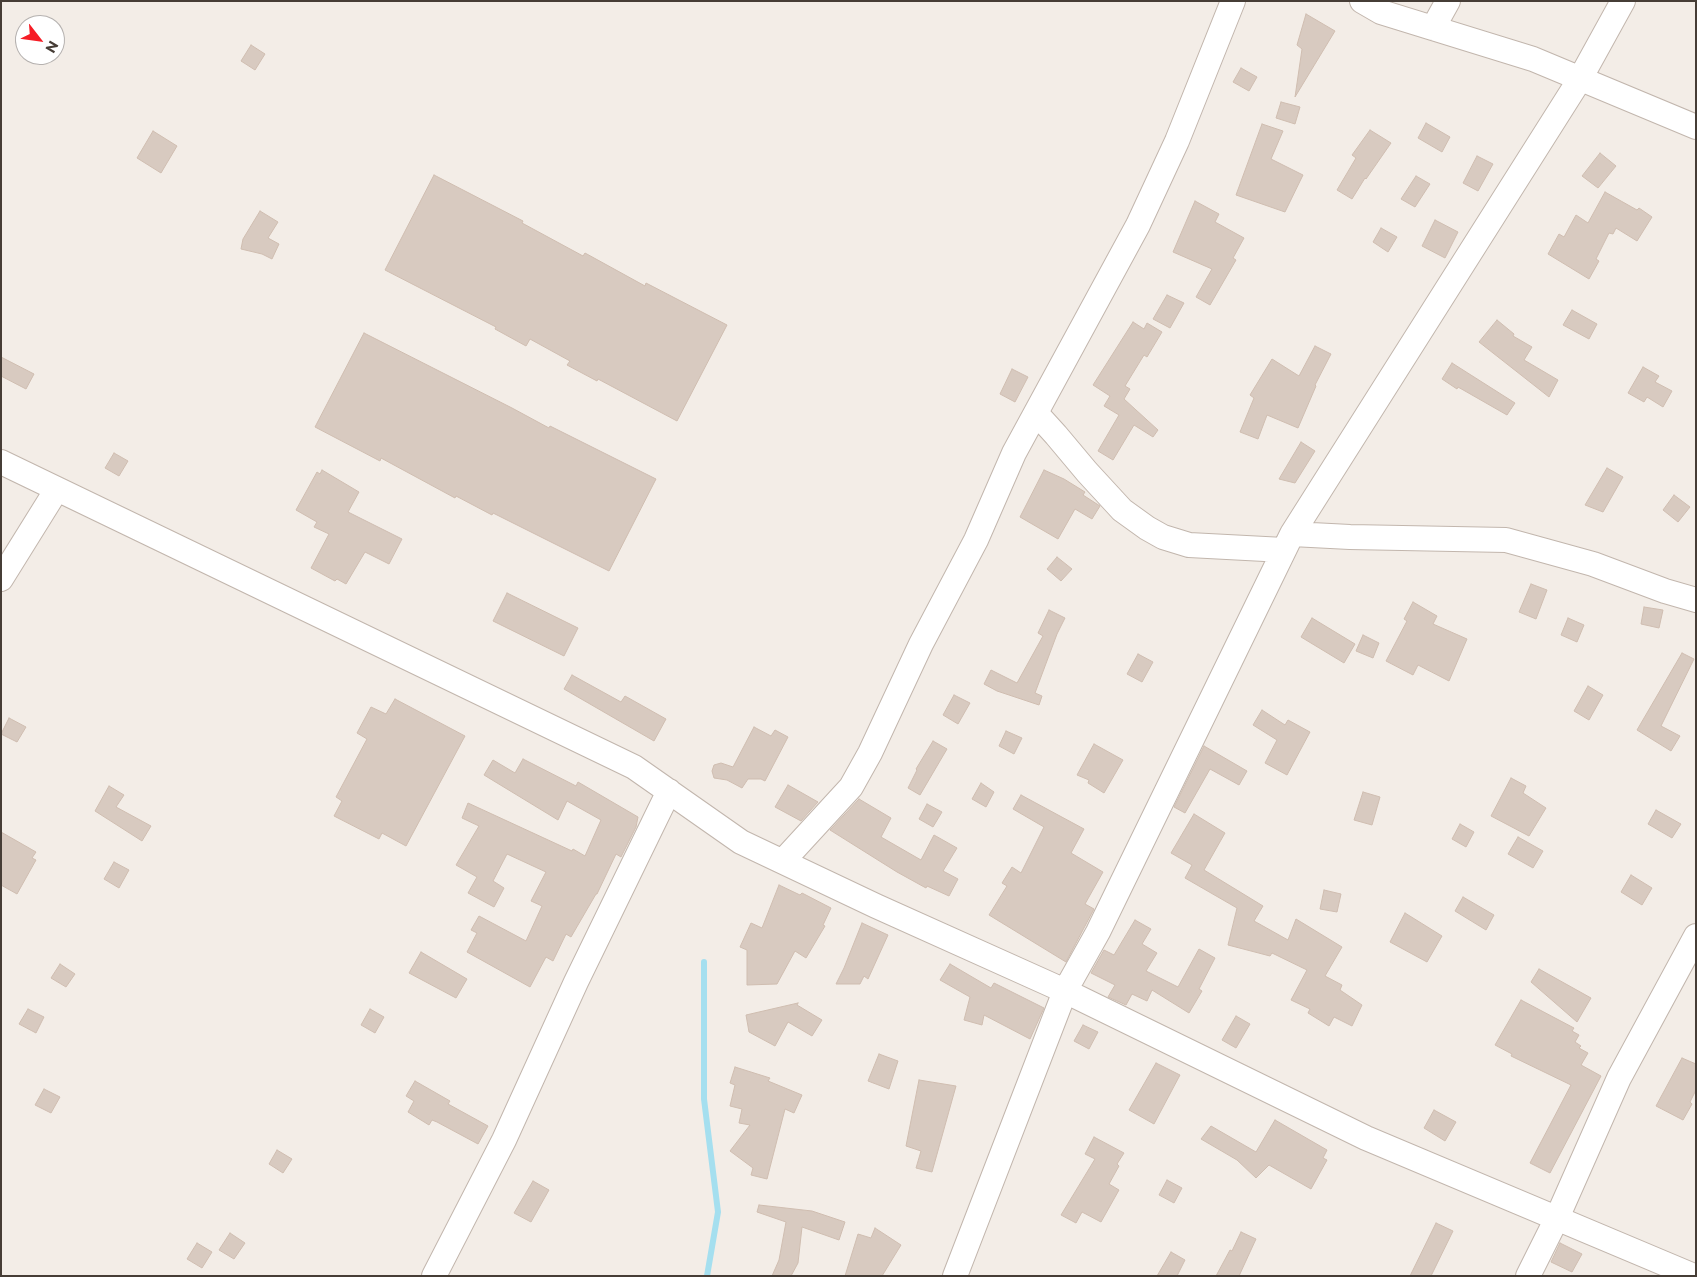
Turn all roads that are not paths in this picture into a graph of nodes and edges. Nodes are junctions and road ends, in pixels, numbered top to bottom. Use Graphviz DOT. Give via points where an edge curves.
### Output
graph roads {
  1 [pos="1233,1"];
  2 [pos="1362,1"];
  3 [pos="1448,1"];
  4 [pos="1623,1"];
  5 [pos="1433,28"];
  6 [pos="1580,79"];
  7 [pos="1696,127"];
  8 [pos="1036,413"];
  9 [pos="1,462"];
  10 [pos="57,489"];
  11 [pos="1288,542"];
  12 [pos="1,578"];
  13 [pos="1696,600"];
  14 [pos="669,791"];
  15 [pos="782,861"];
  16 [pos="1696,936"];
  17 [pos="1065,991"];
  18 [pos="1557,1218"];
  19 [pos="434,1276"];
  20 [pos="955,1276"];
  21 [pos="1528,1276"];
  22 [pos="1694,1276"];
  1 -- 8 [label="street" via="1177,141 1138,225"];
  2 -- 5 [label="street" via="1381,12"];
  3 -- 5 [label="street"];
  4 -- 6 [label="street"];
  5 -- 6 [label="street" via="1532,59"];
  6 -- 7 [label="street"];
  6 -- 11 [label="street"];
  8 -- 11 [label="street" via="1122,510 1163,537 1188,545"];
  8 -- 15 [label="street" via="1014,453 976,540 851,787"];
  9 -- 10 [label="street"];
  10 -- 12 [label="street"];
  10 -- 14 [label="street" via="634,766"];
  11 -- 13 [label="street" via="1350,537 1506,540 1594,564"];
  11 -- 17 [label="street" via="1098,932"];
  14 -- 15 [label="street" via="741,842"];
  14 -- 19 [label="street" via="504,1140"];
  15 -- 17 [label="street"];
  16 -- 18 [label="street" via="1619,1078"];
  17 -- 18 [label="street" via="1366,1138"];
  17 -- 20 [label="street"];
  18 -- 21 [label="street"];
  18 -- 22 [label="street"];
}
